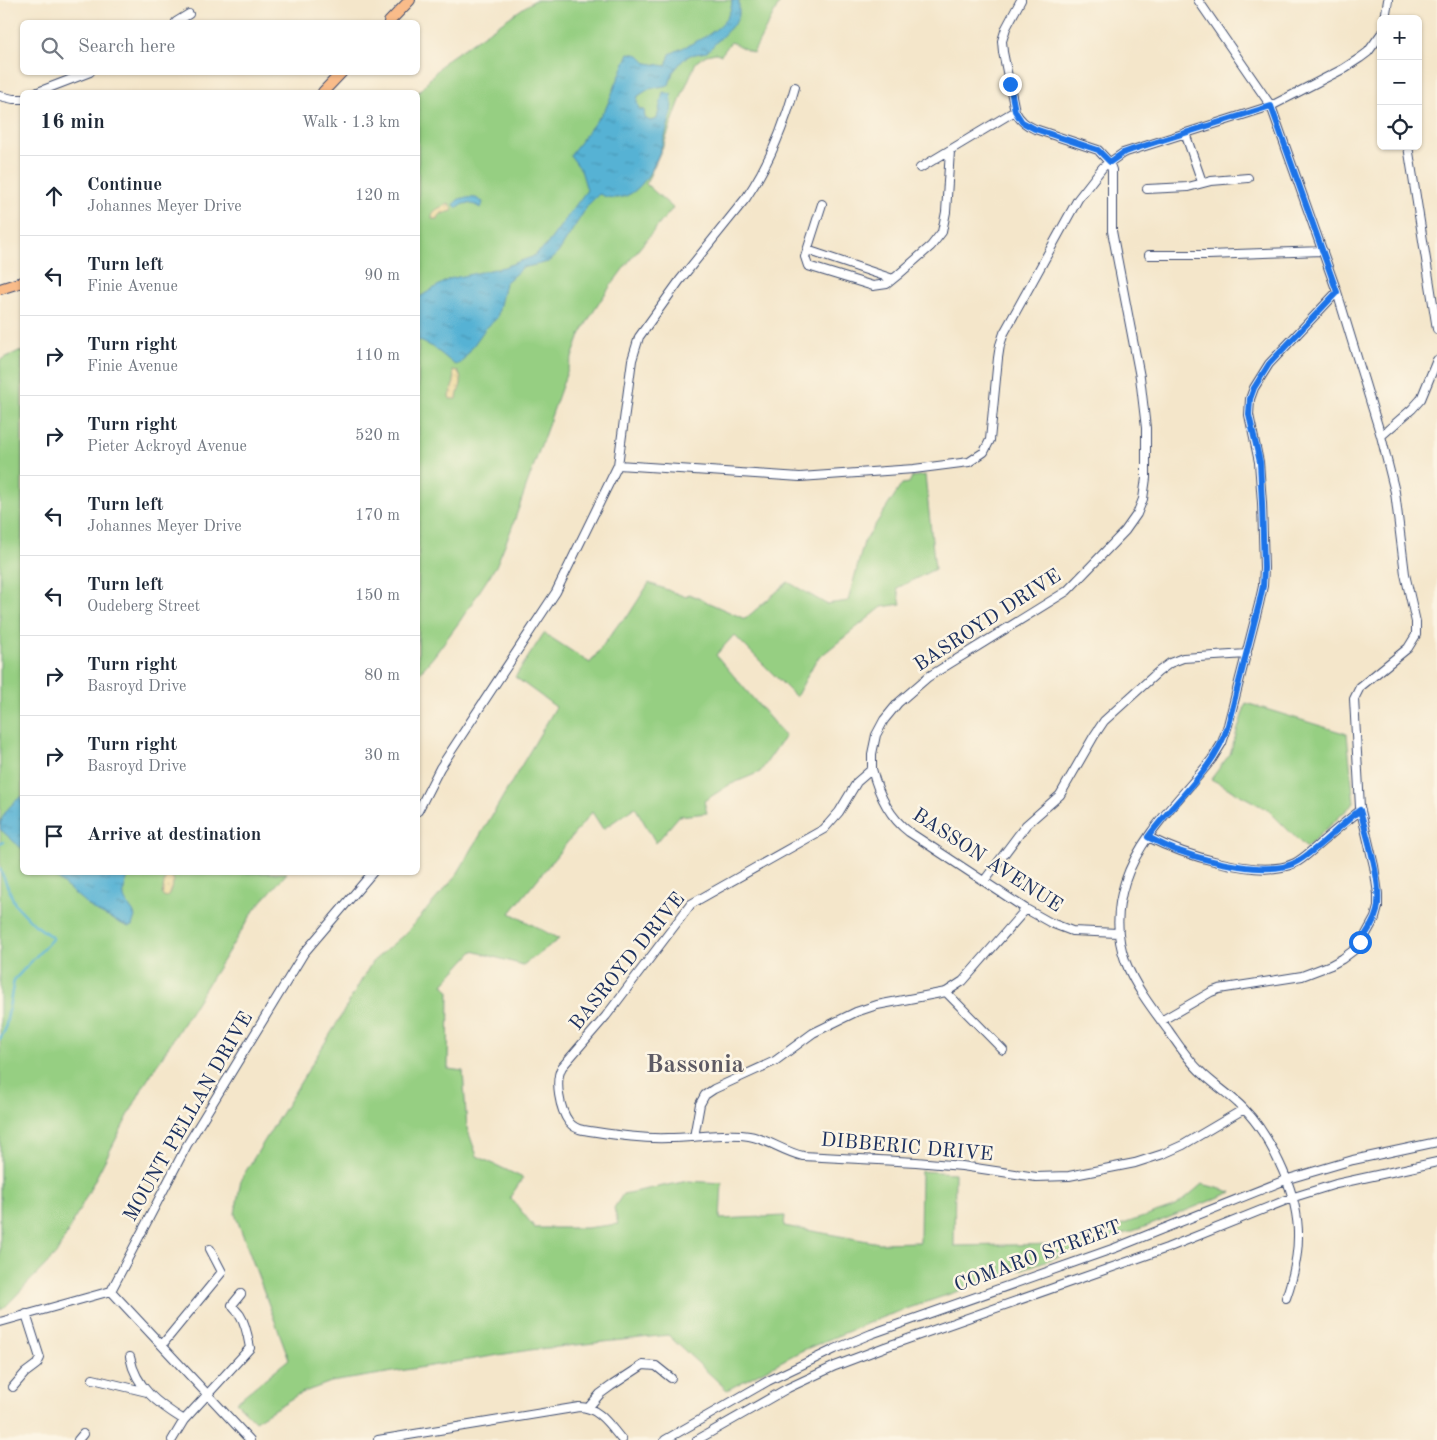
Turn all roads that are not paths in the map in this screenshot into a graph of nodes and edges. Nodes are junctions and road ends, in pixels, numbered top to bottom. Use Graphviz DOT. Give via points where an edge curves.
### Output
graph roads {
  1 [pos="410,0"];
  2 [pos="1022,0"];
  3 [pos="1198,0"];
  4 [pos="1388,0"];
  5 [pos="189,14"];
  6 [pos="1386,15"];
  7 [pos="179,20"];
  8 [pos="391,20"];
  9 [pos="1377,40"];
  10 [pos="82,75"];
  11 [pos="339,75"];
  12 [pos="795,87"];
  13 [pos="43,90"];
  14 [pos="325,90"];
  15 [pos="0,96"];
  16 [pos="20,98"];
  17 [pos="1271,106"];
  18 [pos="1015,111"];
  19 [pos="1185,133"];
  20 [pos="1409,150"];
  21 [pos="950,151"];
  22 [pos="1110,162"];
  23 [pos="920,168"];
  24 [pos="1248,178"];
  25 [pos="1202,182"];
  26 [pos="1147,189"];
  27 [pos="822,204"];
  28 [pos="807,250"];
  29 [pos="1323,251"];
  30 [pos="1149,254"];
  31 [pos="894,279"];
  32 [pos="20,283"];
  33 [pos="0,289"];
  34 [pos="1337,292"];
  35 [pos="1437,329"];
  36 [pos="1437,360"];
  37 [pos="1381,436"];
  38 [pos="618,465"];
  39 [pos="1247,654"];
  40 [pos="872,769"];
  41 [pos="420,807"];
  42 [pos="1360,810"];
  43 [pos="1148,837"];
  44 [pos="370,875"];
  45 [pos="984,881"];
  46 [pos="1026,910"];
  47 [pos="1118,933"];
  48 [pos="946,992"];
  49 [pos="1162,1021"];
  50 [pos="1003,1050"];
  51 [pos="1244,1109"];
  52 [pos="565,1113"];
  53 [pos="694,1137"];
  54 [pos="1437,1142"];
  55 [pos="1437,1162"];
  56 [pos="1288,1179"];
  57 [pos="1294,1197"];
  58 [pos="210,1249"];
  59 [pos="111,1291"];
  60 [pos="241,1294"];
  61 [pos="1286,1298"];
  62 [pos="26,1314"];
  63 [pos="0,1322"];
  64 [pos="162,1345"];
  65 [pos="130,1357"];
  66 [pos="671,1378"];
  67 [pos="93,1380"];
  68 [pos="13,1388"];
  69 [pos="148,1392"];
  70 [pos="206,1392"];
  71 [pos="588,1408"];
  72 [pos="184,1420"];
  73 [pos="418,1437"];
  74 [pos="172,1440"];
  75 [pos="250,1440"];
  76 [pos="378,1440"];
  77 [pos="622,1440"];
  78 [pos="665,1440"];
  79 [pos="697,1440"];
  1 -- 8 [label="main road"];
  2 -- 18 [label="street" via="1006,28 1002,45"];
  3 -- 17 [label="street"];
  4 -- 6 [label="street"];
  5 -- 7 [label="street"];
  9 -- 17 [label="street" via="1368,52 1344,69"];
  10 -- 13 [label="street"];
  11 -- 14 [label="main road"];
  12 -- 38 [label="street" via="780,134 759,179 639,337 632,360"];
  15 -- 16 [label="street"];
  17 -- 19 [label="street"];
  17 -- 29 [label="street"];
  18 -- 21 [label="street"];
  18 -- 22 [label="street" via="1026,125 1098,150"];
  19 -- 22 [label="street" via="1123,153"];
  19 -- 25 [label="street"];
  20 -- 35 [label="street"];
  21 -- 23 [label="street"];
  21 -- 31 [label="street" via="942,232"];
  22 -- 38 [label="street" via="1078,199 1004,333 998,358 991,436 987,448 978,457 951,466 810,477"];
  22 -- 40 [label="street, BASROYD DRIVE" via="1113,174 1113,238 1144,404 1146,478 1141,506 1125,531 1067,592 928,677 898,703 876,735"];
  24 -- 25 [label="street"];
  25 -- 26 [label="street" via="1188,187"];
  27 -- 28 [label="street"];
  28 -- 31 [label="street"];
  28 -- 31 [label="street" via="808,266 873,286 887,284"];
  29 -- 30 [label="street"];
  29 -- 34 [label="street"];
  32 -- 33 [label="main road"];
  34 -- 37 [label="street"];
  34 -- 39 [label="street" via="1269,364 1250,399 1249,415 1260,471 1264,568"];
  36 -- 37 [label="street" via="1421,399"];
  37 -- 42 [label="street" via="1395,492 1416,631 1408,648 1364,684 1355,696"];
  38 -- 41 [label="street" via="556,592 440,768"];
  39 -- 43 [label="street" via="1222,744"];
  39 -- 45 [label="street" via="1183,658 1170,663 1152,678 1104,721 1060,795 1021,831"];
  40 -- 45 [label="street, BASSON AVENUE" via="880,793 896,821"];
  40 -- 52 [label="street, BASROYD DRIVE" via="856,782 834,819 819,834 691,904 606,1016 562,1067 557,1082"];
  42 -- 43 [label="street" via="1298,862 1276,868 1250,867 1196,856"];
  42 -- 49 [label="street" via="1374,866 1378,902 1372,924 1354,950 1331,965 1302,976 1214,990"];
  43 -- 47 [label="street" via="1125,883"];
  44 -- 59 [label="street, MOUNT PELLAN DRIVE" via="304,953 187,1145"];
  45 -- 46 [label="street, BASSON AVENUE"];
  46 -- 47 [label="street, BASSON AVENUE" via="1067,930"];
  46 -- 48 [label="street" via="963,981"];
  47 -- 49 [label="street" via="1130,973"];
  48 -- 50 [label="street"];
  48 -- 53 [label="street" via="877,1004 856,1012 813,1033 776,1061 714,1089 700,1104"];
  49 -- 51 [label="street" via="1196,1068"];
  51 -- 53 [label="street, DIBBERIC DRIVE" via="1163,1154 1118,1166 1052,1177 962,1166 803,1156 746,1135"];
  51 -- 56 [label="street" via="1267,1138"];
  52 -- 53 [label="street, DIBBERIC DRIVE" via="571,1125 583,1130 640,1137"];
  54 -- 56 [label="street, COMARO STREET" via="1353,1160"];
  55 -- 57 [label="street, COMARO STREET" via="1336,1184"];
  56 -- 57 [label="street"];
  56 -- 78 [label="street, COMARO STREET" via="1115,1248 835,1349 768,1381"];
  57 -- 61 [label="street" via="1298,1250"];
  57 -- 79 [label="street, COMARO STREET" via="1167,1248 835,1366 788,1388"];
  58 -- 64 [label="street" via="222,1272"];
  59 -- 62 [label="street"];
  59 -- 64 [label="street"];
  60 -- 70 [label="street" via="232,1307 240,1314 250,1348"];
  62 -- 63 [label="street"];
  62 -- 68 [label="street" via="40,1358"];
  64 -- 70 [label="street"];
  65 -- 69 [label="street" via="134,1374"];
  66 -- 71 [label="street" via="656,1366 643,1365 610,1386"];
  67 -- 69 [label="street"];
  69 -- 72 [label="street"];
  70 -- 72 [label="street"];
  70 -- 75 [label="street"];
  71 -- 73 [label="street" via="561,1409"];
  71 -- 77 [label="street" via="602,1416"];
  72 -- 74 [label="street"];
  73 -- 76 [label="street"];
}
